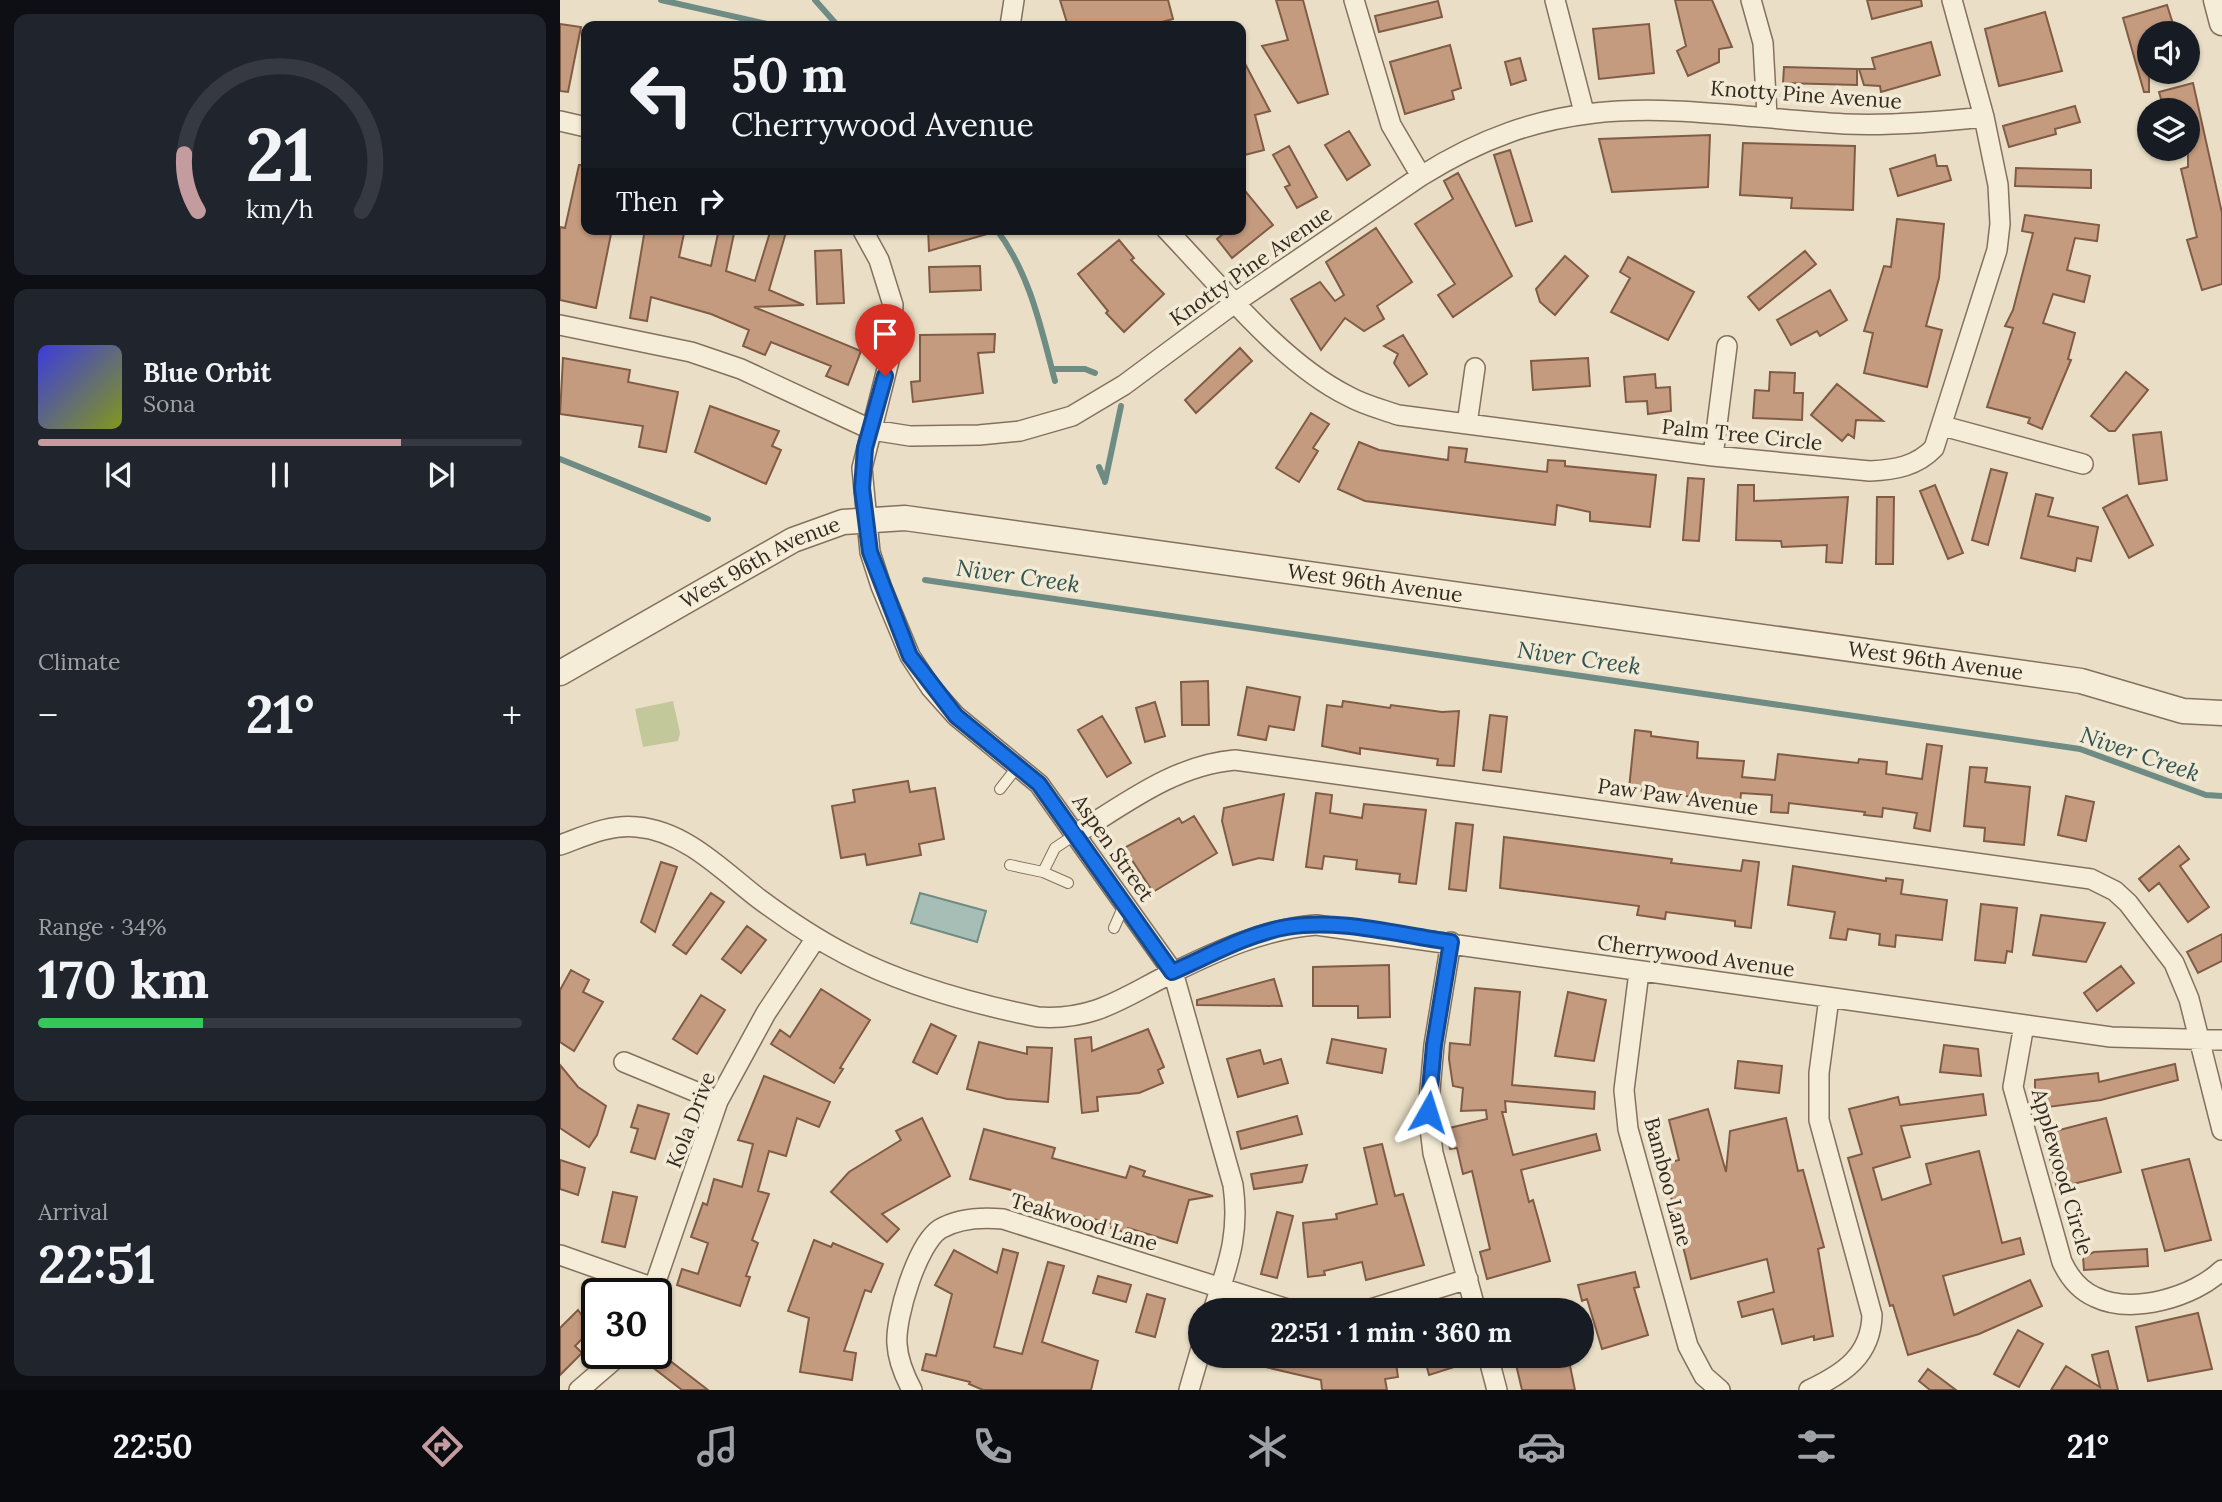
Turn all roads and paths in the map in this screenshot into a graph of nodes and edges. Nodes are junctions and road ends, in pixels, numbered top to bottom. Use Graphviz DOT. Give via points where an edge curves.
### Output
graph roads {
  1 [pos="1014,0"];
  2 [pos="1354,0"];
  3 [pos="1555,0"];
  4 [pos="1751,0"];
  5 [pos="1952,0"];
  6 [pos="2216,0"];
  7 [pos="1011,21"];
  8 [pos="2222,23"];
  9 [pos="1584,112"];
  10 [pos="1767,116"];
  11 [pos="1984,117"];
  12 [pos="560,121"];
  13 [pos="581,126"];
  14 [pos="1421,176"];
  15 [pos="865,235"];
  16 [pos="1172,235"];
  17 [pos="1236,302"];
  18 [pos="560,325"];
  19 [pos="1727,346"];
  20 [pos="1475,368"];
  21 [pos="1467,424"];
  22 [pos="1943,426"];
  23 [pos="872,430"];
  24 [pos="1713,456"];
  25 [pos="2083,464"];
  26 [pos="866,519"];
  27 [pos="560,673"];
  28 [pos="2222,713"];
  29 [pos="1018,766"];
  30 [pos="1000,789"];
  31 [pos="1076,834"];
  32 [pos="560,845"];
  33 [pos="1010,865"];
  34 [pos="1043,872"];
  35 [pos="1068,883"];
  36 [pos="1124,905"];
  37 [pos="1114,928"];
  38 [pos="816,938"];
  39 [pos="1451,942"];
  40 [pos="1172,972"];
  41 [pos="1639,972"];
  42 [pos="1829,998"];
  43 [pos="2024,1025"];
  44 [pos="2197,1040"];
  45 [pos="2222,1040"];
  46 [pos="624,1062"];
  47 [pos="718,1101"];
  48 [pos="2222,1130"];
  49 [pos="560,1255"];
  50 [pos="2222,1270"];
  51 [pos="619,1278"];
  52 [pos="657,1278"];
  53 [pos="1468,1279"];
  54 [pos="1220,1289"];
  55 [pos="1217,1298"];
  56 [pos="1250,1298"];
  57 [pos="1406,1298"];
  58 [pos="1473,1298"];
  59 [pos="1195,1368"];
  60 [pos="1491,1368"];
  61 [pos="603,1369"];
  62 [pos="579,1390"];
  63 [pos="912,1390"];
  64 [pos="1189,1390"];
  65 [pos="1497,1390"];
  66 [pos="1720,1390"];
  67 [pos="1809,1390"];
  1 -- 7 [label="street"];
  2 -- 14 [label="street" via="1388,116"];
  3 -- 9 [label="street"];
  4 -- 10 [label="street" via="1763,43"];
  5 -- 11 [label="street, Palm Tree Circle"];
  6 -- 8 [label="street"];
  9 -- 10 [label="street, Knotty Pine Avenue" via="1689,110"];
  9 -- 14 [label="street, Knotty Pine Avenue" via="1491,138"];
  10 -- 11 [label="street, Knotty Pine Avenue" via="1846,124"];
  11 -- 22 [label="street, Palm Tree Circle" via="1998,186 1997,250"];
  12 -- 13 [label="street"];
  14 -- 17 [label="street, Knotty Pine Avenue"];
  15 -- 23 [label="street, Aspen Street" via="879,260 893,305 890,357"];
  16 -- 17 [label="street, Palm Tree Circle"];
  17 -- 21 [label="street, Palm Tree Circle" via="1291,358 1348,397 1398,415"];
  17 -- 23 [label="street, Knotty Pine Avenue" via="1124,385 1049,425 979,435 910,436"];
  18 -- 23 [label="street, Knotty Pine Avenue" via="691,352 741,369"];
  19 -- 24 [label="street"];
  20 -- 21 [label="street"];
  21 -- 24 [label="street, Palm Tree Circle"];
  22 -- 24 [label="street, Palm Tree Circle" via="1925,458 1894,470"];
  22 -- 25 [label="street"];
  23 -- 26 [label="street, Aspen Street" via="862,468"];
  26 -- 27 [label="street, West 96th Avenue" via="819,528 793,540"];
  26 -- 28 [label="street, West 96th Avenue" via="968,525 2081,681 2183,711"];
  26 -- 29 [label="street, Aspen Street" via="874,564 910,656 956,716"];
  29 -- 30 [label="lane"];
  29 -- 31 [label="street, Aspen Street" via="1039,784"];
  31 -- 34 [label="lane" via="1055,848"];
  31 -- 36 [label="street, Aspen Street"];
  31 -- 44 [label="street, Paw Paw Avenue" via="1176,774 1235,760 2091,879 2128,902 2174,962 2189,999"];
  32 -- 38 [label="street, Cherrywood Avenue" via="618,827 661,832 688,844"];
  33 -- 34 [label="lane"];
  34 -- 35 [label="lane"];
  36 -- 37 [label="lane"];
  36 -- 40 [label="street, Aspen Street"];
  38 -- 40 [label="street, Cherrywood Avenue" via="892,976 1038,1017 1095,1013"];
  38 -- 47 [label="street, Kola Drive" via="766,1013"];
  39 -- 40 [label="street, Cherrywood Avenue" via="1338,926 1287,927"];
  39 -- 41 [label="street, Cherrywood Avenue"];
  39 -- 53 [label="street" via="1428,1112 1433,1153"];
  40 -- 54 [label="street, Aspen Street" via="1233,1185 1236,1228"];
  41 -- 42 [label="street, Cherrywood Avenue"];
  41 -- 66 [label="street, Bamboo Lane" via="1625,1080 1628,1129 1688,1346 1704,1376"];
  42 -- 43 [label="street, Cherrywood Avenue"];
  42 -- 67 [label="street" via="1819,1073 1819,1120 1872,1327 1852,1366"];
  43 -- 44 [label="street, Cherrywood Avenue" via="2110,1037"];
  43 -- 50 [label="street, Applewood Circle" via="2013,1087 2062,1262 2075,1283 2115,1304 2157,1300 2198,1287"];
  44 -- 45 [label="street, Cherrywood Avenue"];
  44 -- 48 [label="street, Paw Paw Avenue"];
  46 -- 47 [label="street"];
  47 -- 52 [label="street, Kola Drive"];
  49 -- 51 [label="street"];
  53 -- 57 [label="street"];
  53 -- 58 [label="street"];
  54 -- 55 [label="street, Aspen Street"];
  54 -- 56 [label="street, Teakwood Lane"];
  54 -- 63 [label="street, Teakwood Lane" via="1003,1219 956,1222 933,1235 921,1251 898,1321 899,1359"];
  59 -- 64 [label="street"];
  60 -- 65 [label="street"];
  61 -- 62 [label="street"];
}
